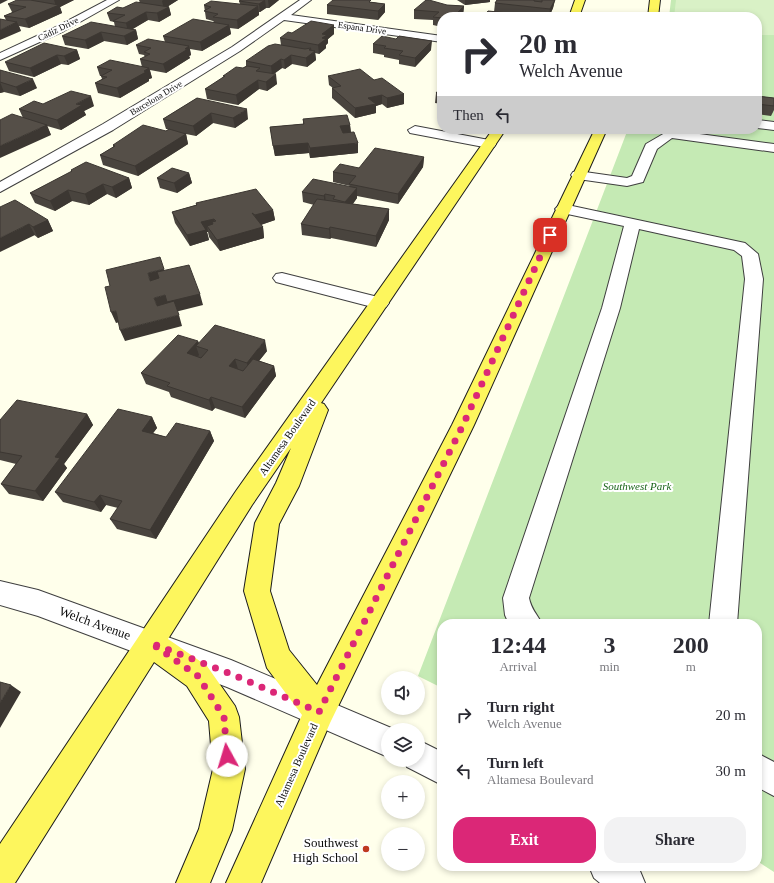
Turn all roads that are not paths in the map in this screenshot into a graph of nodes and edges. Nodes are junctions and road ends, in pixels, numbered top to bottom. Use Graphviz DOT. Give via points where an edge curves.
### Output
graph roads {
  1 [pos="114,0"];
  2 [pos="306,0"];
  3 [pos="580,0"];
  4 [pos="655,0"];
  5 [pos="576,12"];
  6 [pos="654,12"];
  7 [pos="283,17"];
  8 [pos="437,38"];
  9 [pos="0,57"];
  10 [pos="762,125"];
  11 [pos="774,126"];
  12 [pos="415,130"];
  13 [pos="437,132"];
  14 [pos="461,134"];
  15 [pos="598,134"];
  16 [pos="669,134"];
  17 [pos="685,134"];
  18 [pos="495,137"];
  19 [pos="774,148"];
  20 [pos="578,174"];
  21 [pos="0,188"];
  22 [pos="563,209"];
  23 [pos="633,223"];
  24 [pos="282,278"];
  25 [pos="380,303"];
  26 [pos="330,377"];
  27 [pos="0,593"];
  28 [pos="523,619"];
  29 [pos="723,619"];
  30 [pos="151,643"];
  31 [pos="319,712"];
  32 [pos="381,739"];
  33 [pos="425,760"];
  34 [pos="437,766"];
  35 [pos="762,772"];
  36 [pos="774,780"];
  37 [pos="612,871"];
  38 [pos="0,875"];
  39 [pos="193,883"];
  40 [pos="243,883"];
  41 [pos="628,883"];
  1 -- 9 [label="street, Cadiz Drive"];
  2 -- 7 [label="street, Barcelona Drive"];
  3 -- 5 [label="main road"];
  4 -- 6 [label="main road"];
  7 -- 8 [label="street, Espana Drive"];
  7 -- 21 [label="street, Barcelona Drive" via="236,49 108,127"];
  10 -- 11 [label="street"];
  12 -- 13 [label="street, Altamesa Boulevard"];
  14 -- 18 [label="street, Altamesa Boulevard"];
  15 -- 20 [label="main road, Altamesa Boulevard"];
  16 -- 20 [label="street" via="651,147 638,179 627,182"];
  17 -- 19 [label="street"];
  18 -- 25 [label="main road, Altamesa Boulevard"];
  20 -- 22 [label="main road, Altamesa Boulevard"];
  22 -- 23 [label="street"];
  22 -- 31 [label="main road, Altamesa Boulevard" via="463,425"];
  23 -- 28 [label="street" via="611,308 516,598 519,615"];
  23 -- 29 [label="street" via="740,246 750,254 754,279"];
  24 -- 25 [label="street"];
  25 -- 26 [label="main road, Altamesa Boulevard"];
  26 -- 30 [label="main road, Altamesa Boulevard" via="244,498"];
  26 -- 31 [label="main road" via="287,486 267,523 257,591 277,658"];
  27 -- 30 [label="street, Welch Avenue" via="38,603"];
  30 -- 31 [label="street, Welch Avenue"];
  30 -- 38 [label="main road, Altamesa Boulevard"];
  30 -- 39 [label="main road" via="198,676 224,717 229,769 215,830"];
  31 -- 32 [label="street, Welch Avenue"];
  31 -- 40 [label="main road, Altamesa Boulevard"];
  33 -- 34 [label="street"];
  35 -- 36 [label="street"];
  37 -- 41 [label="street"];
}
